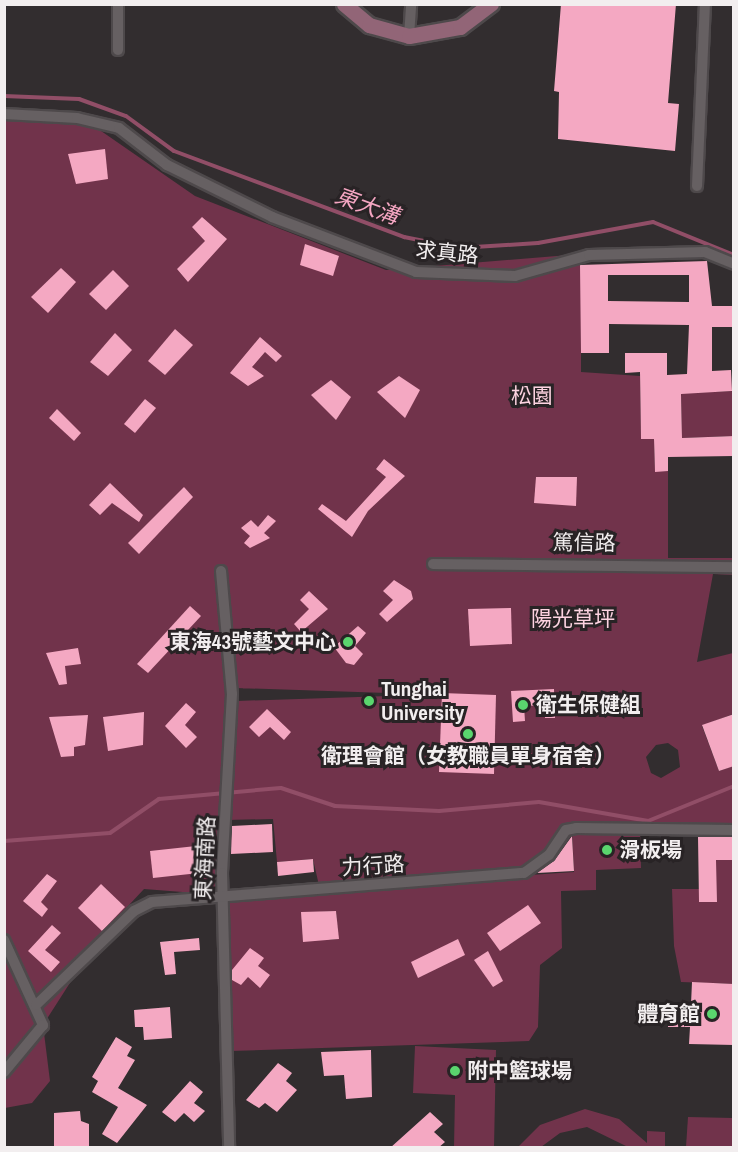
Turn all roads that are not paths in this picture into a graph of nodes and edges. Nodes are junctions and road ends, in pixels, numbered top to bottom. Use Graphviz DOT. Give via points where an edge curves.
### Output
graph roads {
  1 [pos="118,4"];
  2 [pos="344,4"];
  3 [pos="411,4"];
  4 [pos="491,4"];
  5 [pos="705,4"];
  6 [pos="409,36"];
  7 [pos="118,50"];
  8 [pos="4,114"];
  9 [pos="697,186"];
  10 [pos="734,264"];
  11 [pos="433,564"];
  12 [pos="734,567"];
  13 [pos="221,571"];
  14 [pos="734,830"];
  15 [pos="222,895"];
  16 [pos="4,940"];
  17 [pos="36,1005"];
  18 [pos="4,1072"];
  19 [pos="229,1148"];
  1 -- 7 [label="street"];
  2 -- 6 [label="street" via="369,26"];
  3 -- 6 [label="street"];
  4 -- 6 [label="street" via="460,27"];
  5 -- 9 [label="street"];
  8 -- 10 [label="street, 求真路" via="77,118 119,128 167,165 272,217 416,272 515,276 573,264 577,257 613,254 705,252"];
  11 -- 12 [label="street, 篤信路"];
  13 -- 15 [label="street, 東海南路" via="232,694"];
  14 -- 15 [label="street, 力行路" via="576,828 566,830 549,855 524,873"];
  15 -- 17 [label="street, 力行路" via="141,906"];
  15 -- 19 [label="street, 東海南路"];
  16 -- 17 [label="street"];
  17 -- 18 [label="street" via="43,1025"];
}
